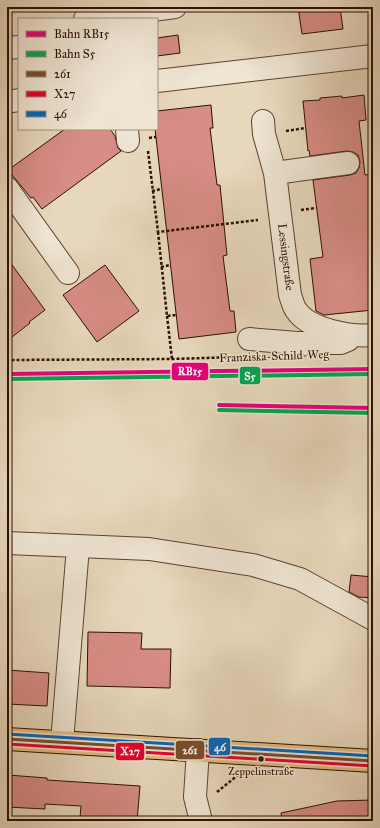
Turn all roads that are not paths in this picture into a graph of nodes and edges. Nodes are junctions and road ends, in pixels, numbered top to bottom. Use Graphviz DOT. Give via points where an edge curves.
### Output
graph roads {
  1 [pos="176,7"];
  2 [pos="93,18"];
  3 [pos="18,47"];
  4 [pos="7,48"];
  5 [pos="373,56"];
  6 [pos="158,81"];
  7 [pos="18,100"];
  8 [pos="7,102"];
  9 [pos="264,122"];
  10 [pos="348,163"];
  11 [pos="275,173"];
  12 [pos="7,188"];
  13 [pos="68,273"];
  14 [pos="367,335"];
  15 [pos="245,348"];
  16 [pos="7,543"];
  17 [pos="78,547"];
  18 [pos="373,619"];
  19 [pos="7,739"];
  20 [pos="62,742"];
  21 [pos="198,750"];
  22 [pos="373,761"];
  23 [pos="201,821"];
  1 -- 2 [label="street"];
  3 -- 4 [label="street"];
  5 -- 6 [label="street"];
  7 -- 8 [label="street"];
  9 -- 11 [label="street, Lessingstraße" via="264,134"];
  10 -- 11 [label="street"];
  11 -- 14 [label="street, Lessingstraße" via="290,295 296,310 309,322 330,331"];
  12 -- 13 [label="street"];
  14 -- 15 [label="street" via="341,342"];
  16 -- 17 [label="street"];
  17 -- 18 [label="street" via="149,549 253,565 300,579"];
  17 -- 20 [label="street"];
  19 -- 20 [label="main road"];
  20 -- 21 [label="main road"];
  21 -- 22 [label="main road"];
  21 -- 23 [label="street" via="195,797"];
}
